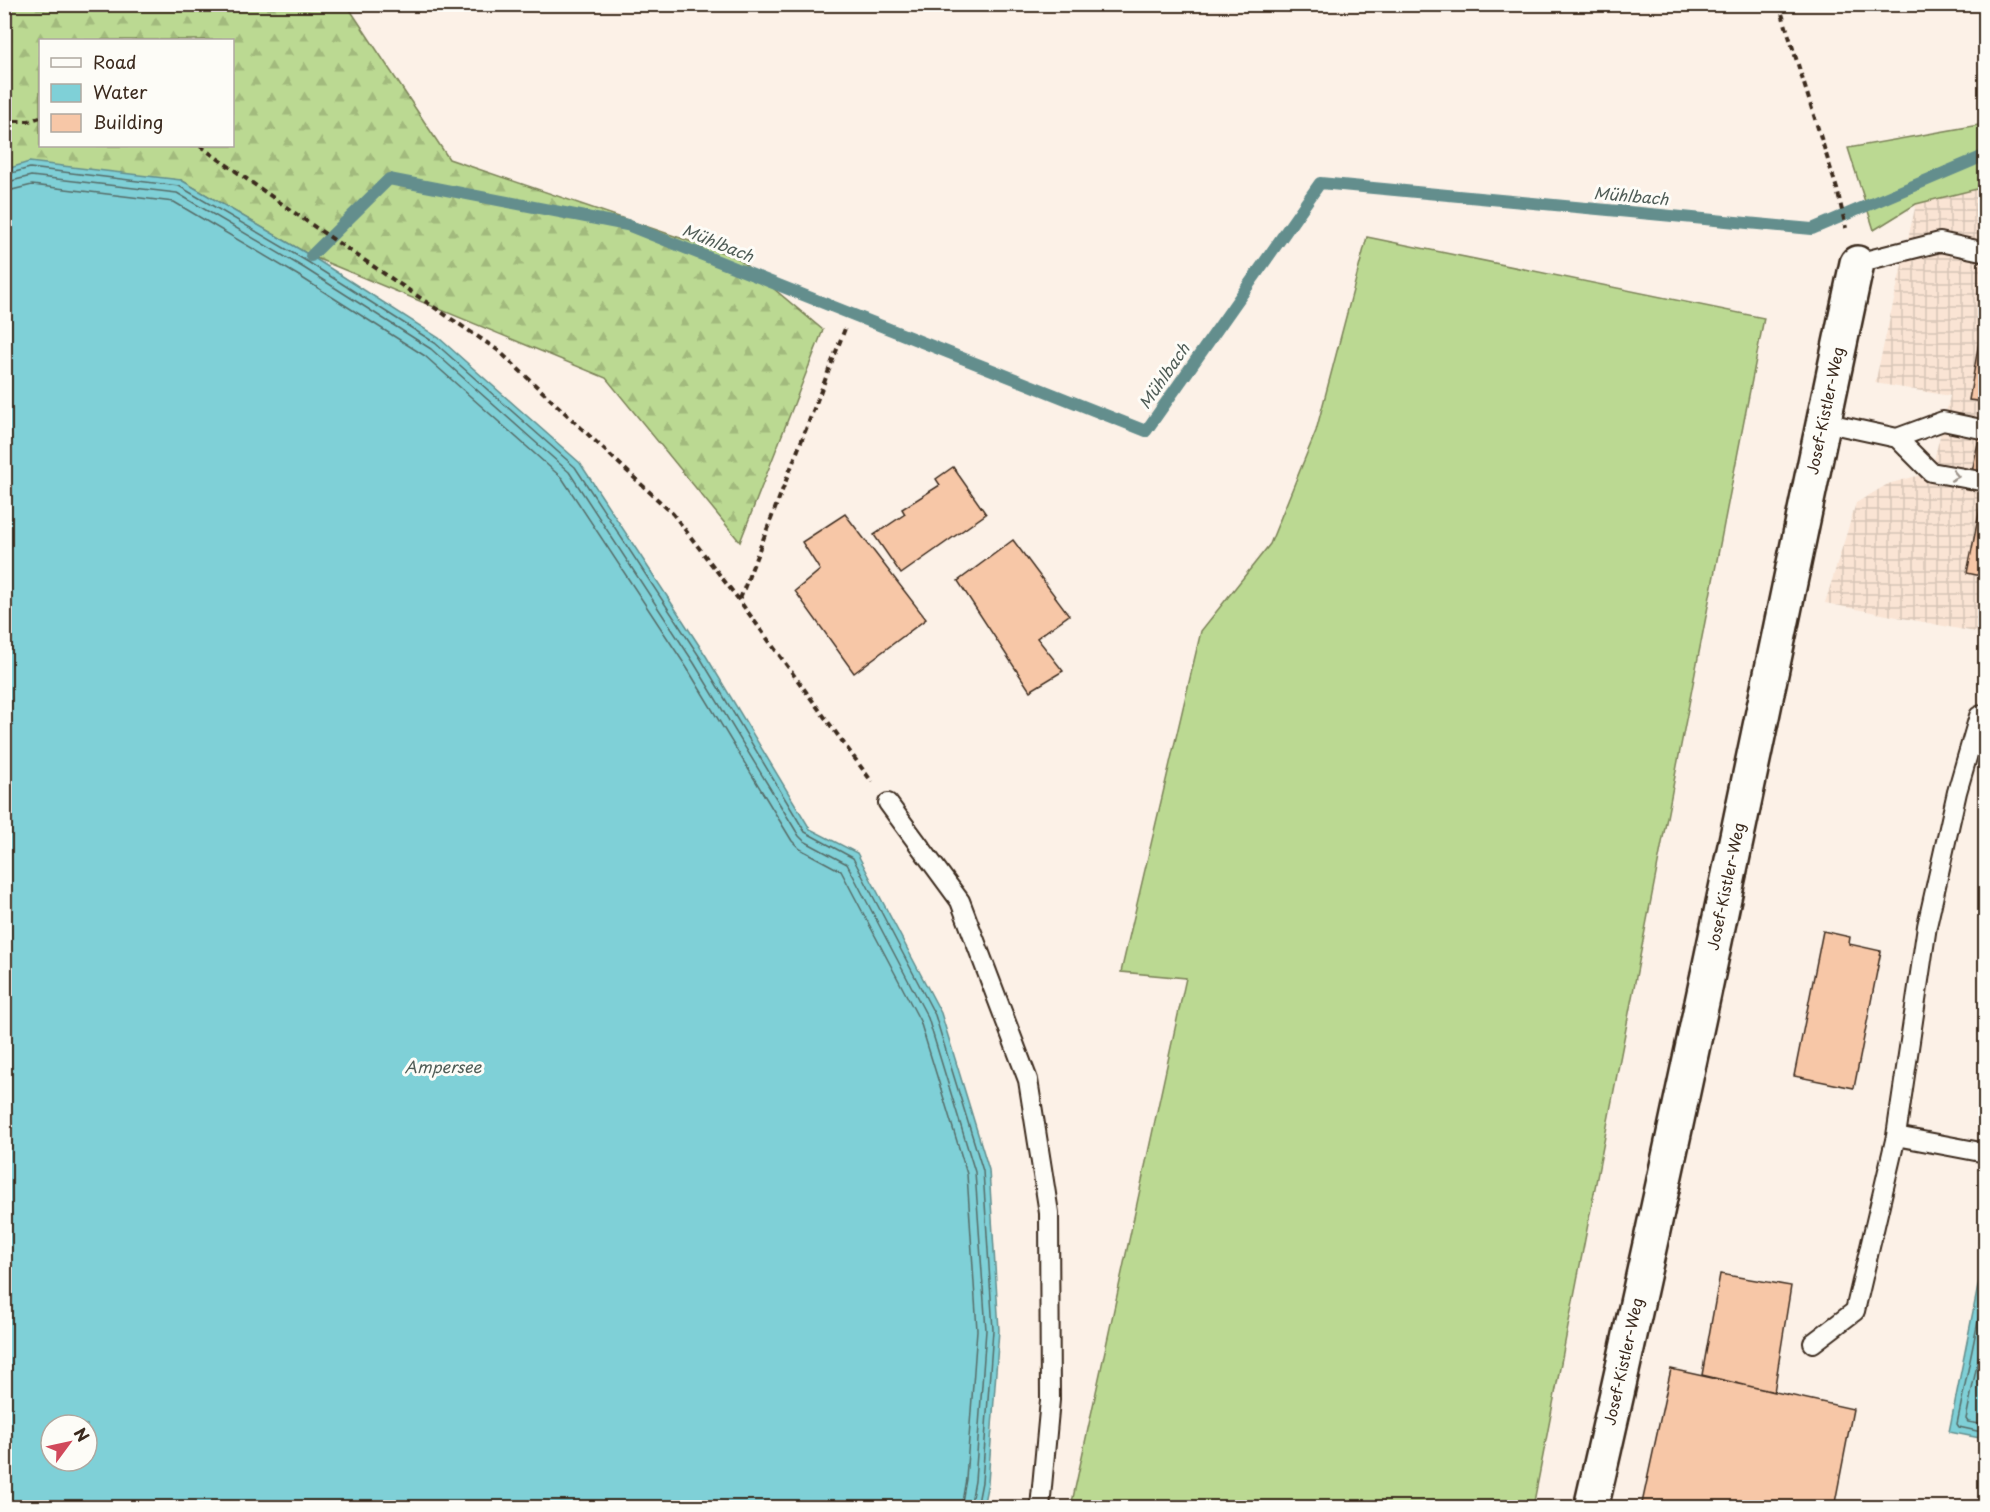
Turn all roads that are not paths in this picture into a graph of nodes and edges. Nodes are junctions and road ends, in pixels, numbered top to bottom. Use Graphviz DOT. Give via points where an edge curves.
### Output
graph roads {
  1 [pos="1852,250"];
  2 [pos="1986,252"];
  3 [pos="1823,422"];
  4 [pos="1986,430"];
  5 [pos="1897,438"];
  6 [pos="1986,482"];
  7 [pos="1986,713"];
  8 [pos="888,803"];
  9 [pos="1896,1136"];
  10 [pos="1986,1153"];
  11 [pos="1814,1343"];
  12 [pos="1040,1508"];
  13 [pos="1591,1508"];
  1 -- 2 [label="lane" via="1941,242"];
  1 -- 3 [label="street, Josef-Kistler-Weg"];
  3 -- 5 [label="lane"];
  3 -- 13 [label="street, Josef-Kistler-Weg" via="1736,845"];
  4 -- 5 [label="lane" via="1943,421"];
  5 -- 6 [label="lane, one-way" via="1931,472"];
  7 -- 9 [label="lane" via="1979,717 1957,792 1927,926"];
  8 -- 12 [label="lane" via="960,901 1028,1080 1049,1213 1050,1400"];
  9 -- 10 [label="lane"];
  9 -- 11 [label="lane" via="1855,1311"];
}
